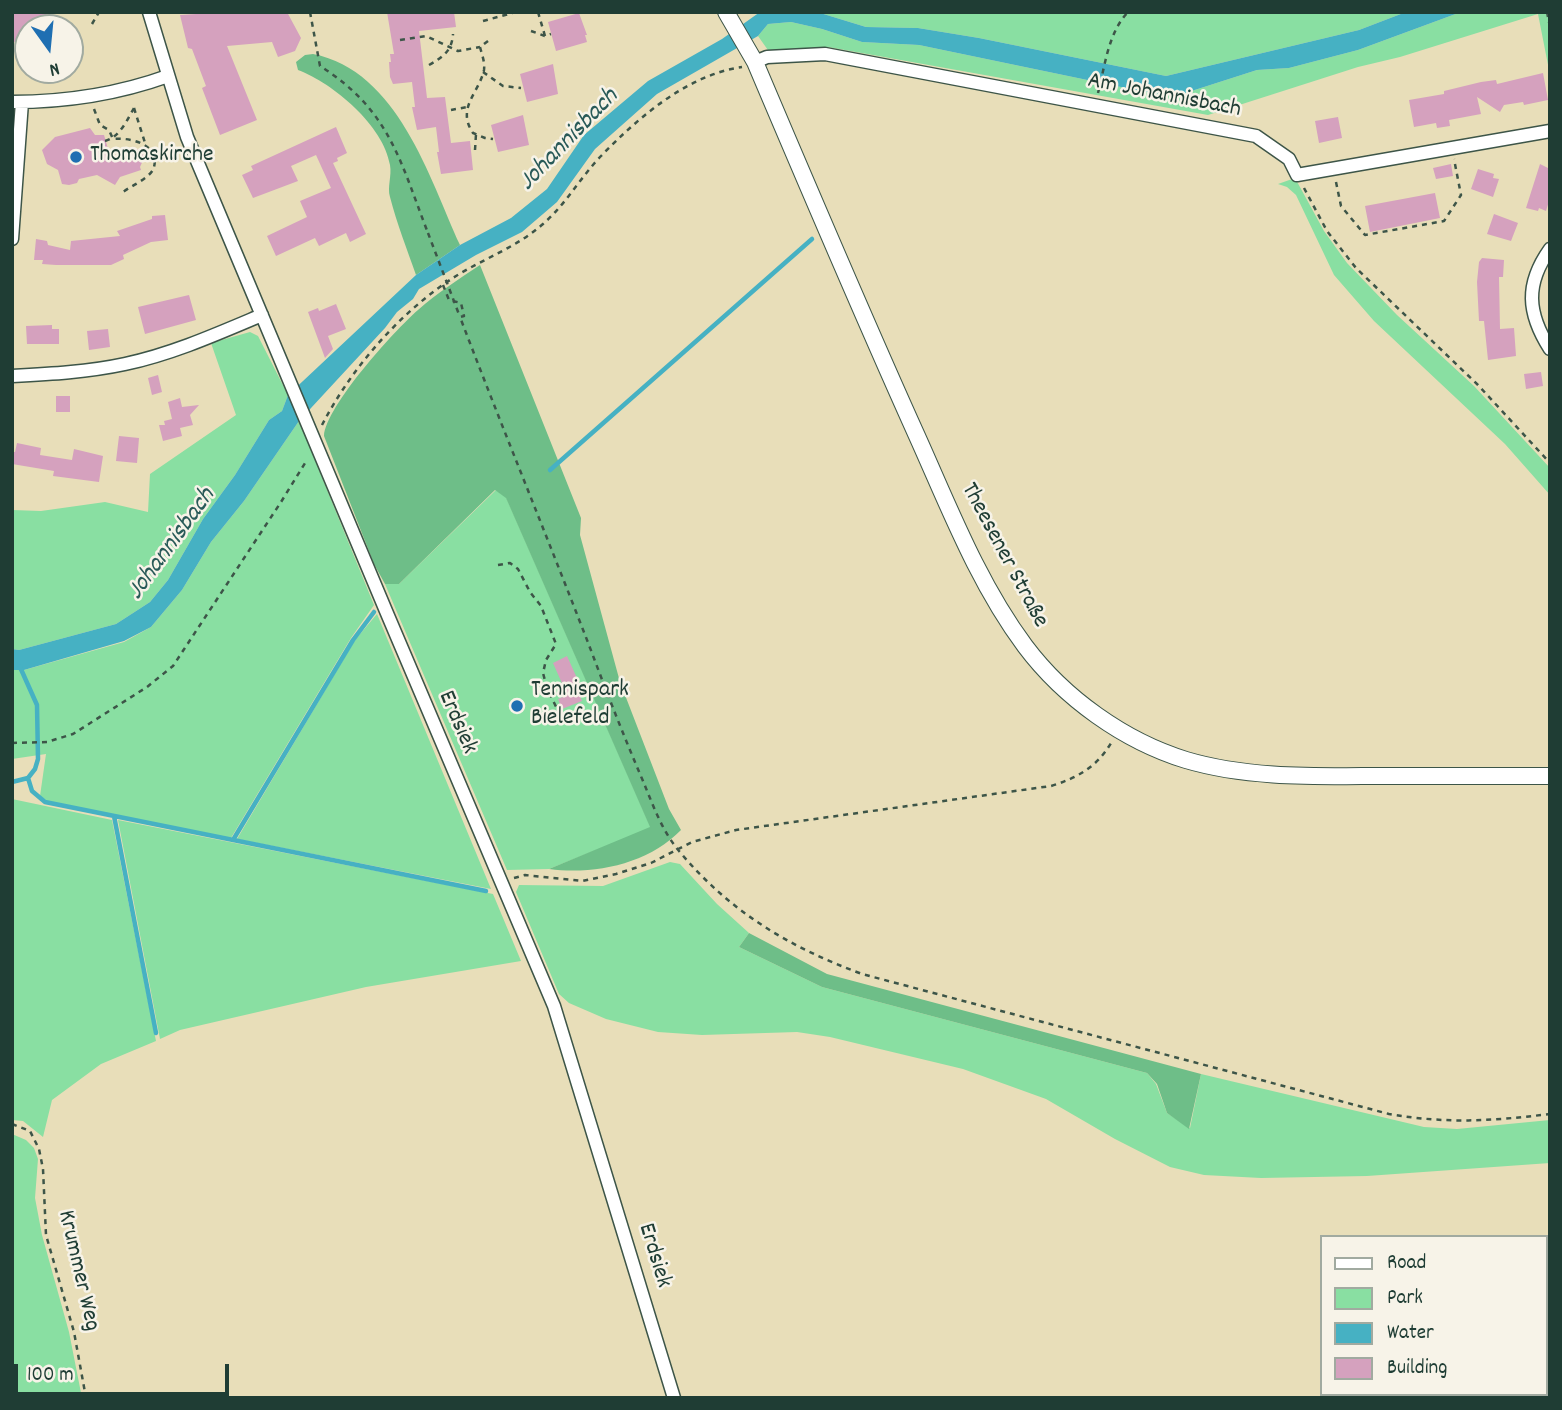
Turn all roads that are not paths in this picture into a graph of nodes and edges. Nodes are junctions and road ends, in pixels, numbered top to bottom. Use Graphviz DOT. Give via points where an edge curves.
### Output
graph roads {
  1 [pos="149,12"];
  2 [pos="729,18"];
  3 [pos="755,62"];
  4 [pos="168,76"];
  5 [pos="17,102"];
  6 [pos="1550,131"];
  7 [pos="12,239"];
  8 [pos="1550,248"];
  9 [pos="262,316"];
  10 [pos="1550,349"];
  11 [pos="12,376"];
  12 [pos="1550,776"];
  13 [pos="674,1398"];
  1 -- 4 [label="street, Erdsiek"];
  2 -- 3 [label="street, Theesener Straße"];
  3 -- 6 [label="street, Am Johannisbach" via="767,57 825,54 1256,136 1289,159 1297,175"];
  3 -- 12 [label="street, Theesener Straße" via="963,539 993,598 1026,647 1062,687 1118,731 1186,760 1253,772"];
  4 -- 5 [label="street" via="92,96"];
  4 -- 9 [label="street, Erdsiek" via="187,137"];
  5 -- 7 [label="street"];
  8 -- 10 [label="street" via="1531,293 1536,324"];
  9 -- 11 [label="street" via="124,365"];
  9 -- 13 [label="street, Erdsiek" via="554,1006"];
}
